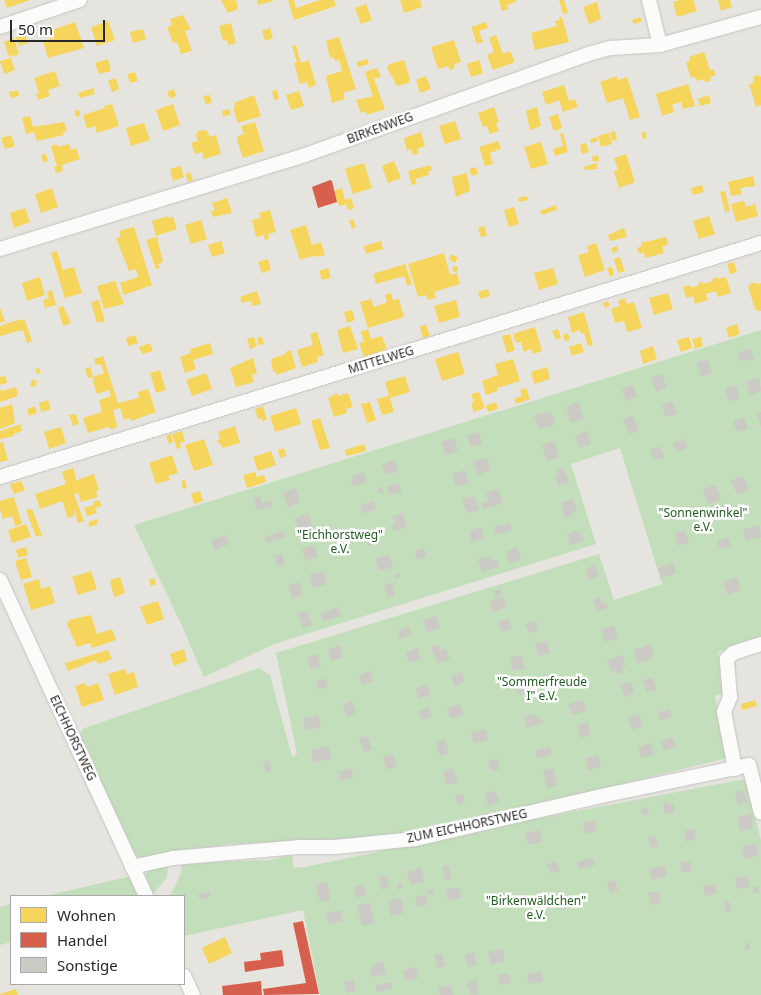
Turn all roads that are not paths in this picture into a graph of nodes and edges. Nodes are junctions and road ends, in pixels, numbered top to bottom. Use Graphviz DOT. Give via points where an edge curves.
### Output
graph roads {
  1 [pos="80,0"];
  2 [pos="649,0"];
  3 [pos="761,17"];
  4 [pos="0,27"];
  5 [pos="660,46"];
  6 [pos="761,243"];
  7 [pos="0,249"];
  8 [pos="0,477"];
  9 [pos="0,580"];
  10 [pos="761,644"];
  11 [pos="735,769"];
  12 [pos="761,813"];
  13 [pos="132,867"];
  14 [pos="146,895"];
  15 [pos="185,978"];
  16 [pos="193,995"];
  1 -- 4 [label="street"];
  2 -- 5 [label="street"];
  3 -- 5 [label="street, BIRKENWEG"];
  5 -- 7 [label="street, BIRKENWEG" via="610,48 588,54 305,155"];
  6 -- 8 [label="street, MITTELWEG"];
  9 -- 13 [label="street, EICHHORSTWEG"];
  10 -- 11 [label="street" via="727,659 730,698 724,712"];
  11 -- 12 [label="street" via="749,765"];
  11 -- 13 [label="street, ZUM EICHHORSTWEG" via="415,839 173,858"];
  13 -- 14 [label="street, EICHHORSTWEG"];
  15 -- 16 [label="street"];
}
